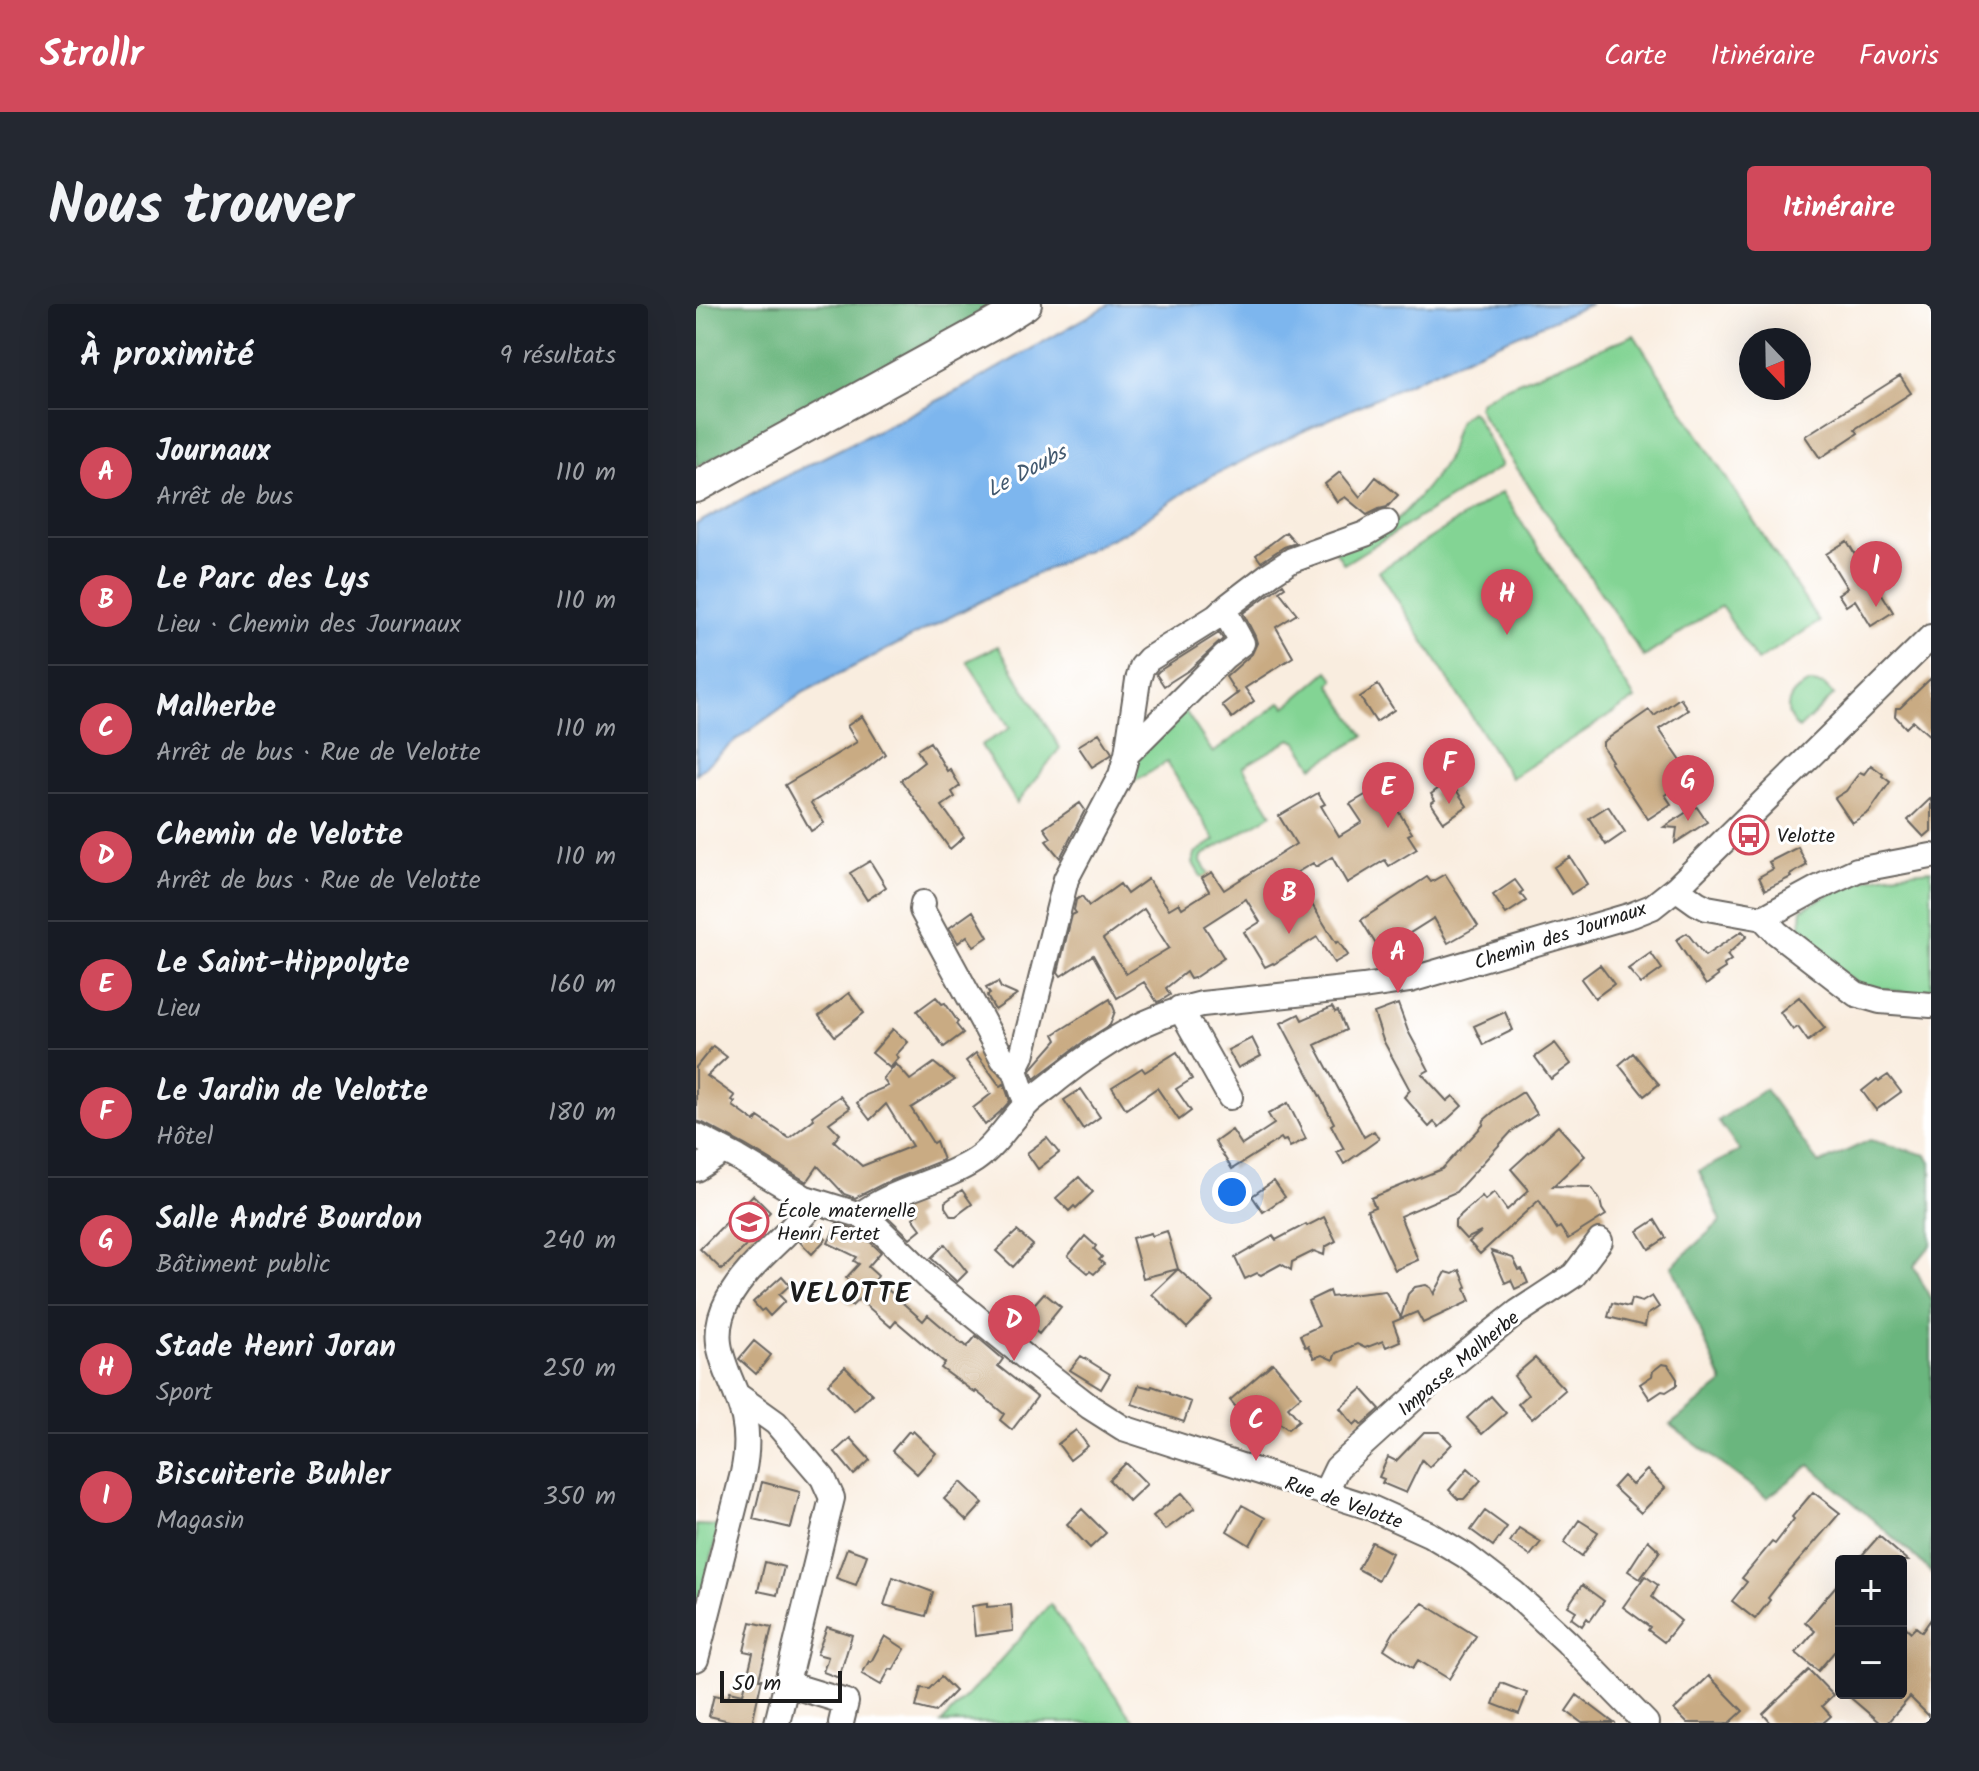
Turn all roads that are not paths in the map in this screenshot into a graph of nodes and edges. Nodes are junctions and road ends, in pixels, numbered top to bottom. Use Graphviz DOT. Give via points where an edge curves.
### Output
graph roads {
  1 [pos="1026,304"];
  2 [pos="696,487"];
  3 [pos="1386,522"];
  4 [pos="1224,610"];
  5 [pos="1931,637"];
  6 [pos="1127,754"];
  7 [pos="1931,856"];
  8 [pos="1676,888"];
  9 [pos="923,903"];
  10 [pos="1763,918"];
  11 [pos="1931,1005"];
  12 [pos="1180,1008"];
  13 [pos="1015,1070"];
  14 [pos="1230,1097"];
  15 [pos="1029,1102"];
  16 [pos="696,1136"];
  17 [pos="724,1151"];
  18 [pos="696,1169"];
  19 [pos="814,1202"];
  20 [pos="860,1215"];
  21 [pos="1600,1241"];
  22 [pos="737,1395"];
  23 [pos="1325,1493"];
  24 [pos="696,1659"];
  25 [pos="787,1684"];
  26 [pos="777,1723"];
  27 [pos="841,1723"];
  28 [pos="1646,1723"];
  1 -- 2 [label="main road"];
  3 -- 4 [label="street" via="1292,560"];
  4 -- 6 [label="street" via="1142,667"];
  4 -- 6 [label="street" via="1242,643"];
  5 -- 8 [label="street, Chemin des Journaux"];
  6 -- 13 [label="street" via="1066,879"];
  7 -- 10 [label="street" via="1857,870"];
  8 -- 10 [label="street" via="1707,908"];
  8 -- 12 [label="street, Chemin des Journaux" via="1632,915 1410,980"];
  9 -- 13 [label="street" via="922,910 1003,1059"];
  10 -- 11 [label="street" via="1856,994"];
  12 -- 14 [label="street"];
  12 -- 15 [label="street, Chemin des Journaux" via="1091,1053"];
  13 -- 15 [label="street"];
  15 -- 20 [label="street, Chemin des Journaux" via="978,1158"];
  16 -- 17 [label="street"];
  17 -- 18 [label="street"];
  17 -- 19 [label="street"];
  19 -- 20 [label="street"];
  19 -- 22 [label="street" via="726,1304 718,1340"];
  20 -- 23 [label="street, Rue de Velotte" via="1024,1356 1123,1428"];
  21 -- 23 [label="street, Impasse Malherbe" via="1574,1275 1485,1338 1337,1468"];
  22 -- 24 [label="street" via="748,1448"];
  22 -- 25 [label="street" via="776,1423 823,1478 832,1498"];
  23 -- 28 [label="street, Rue de Velotte" via="1397,1518 1466,1556 1514,1593"];
  25 -- 26 [label="street"];
  25 -- 27 [label="street" via="846,1702"];
}
